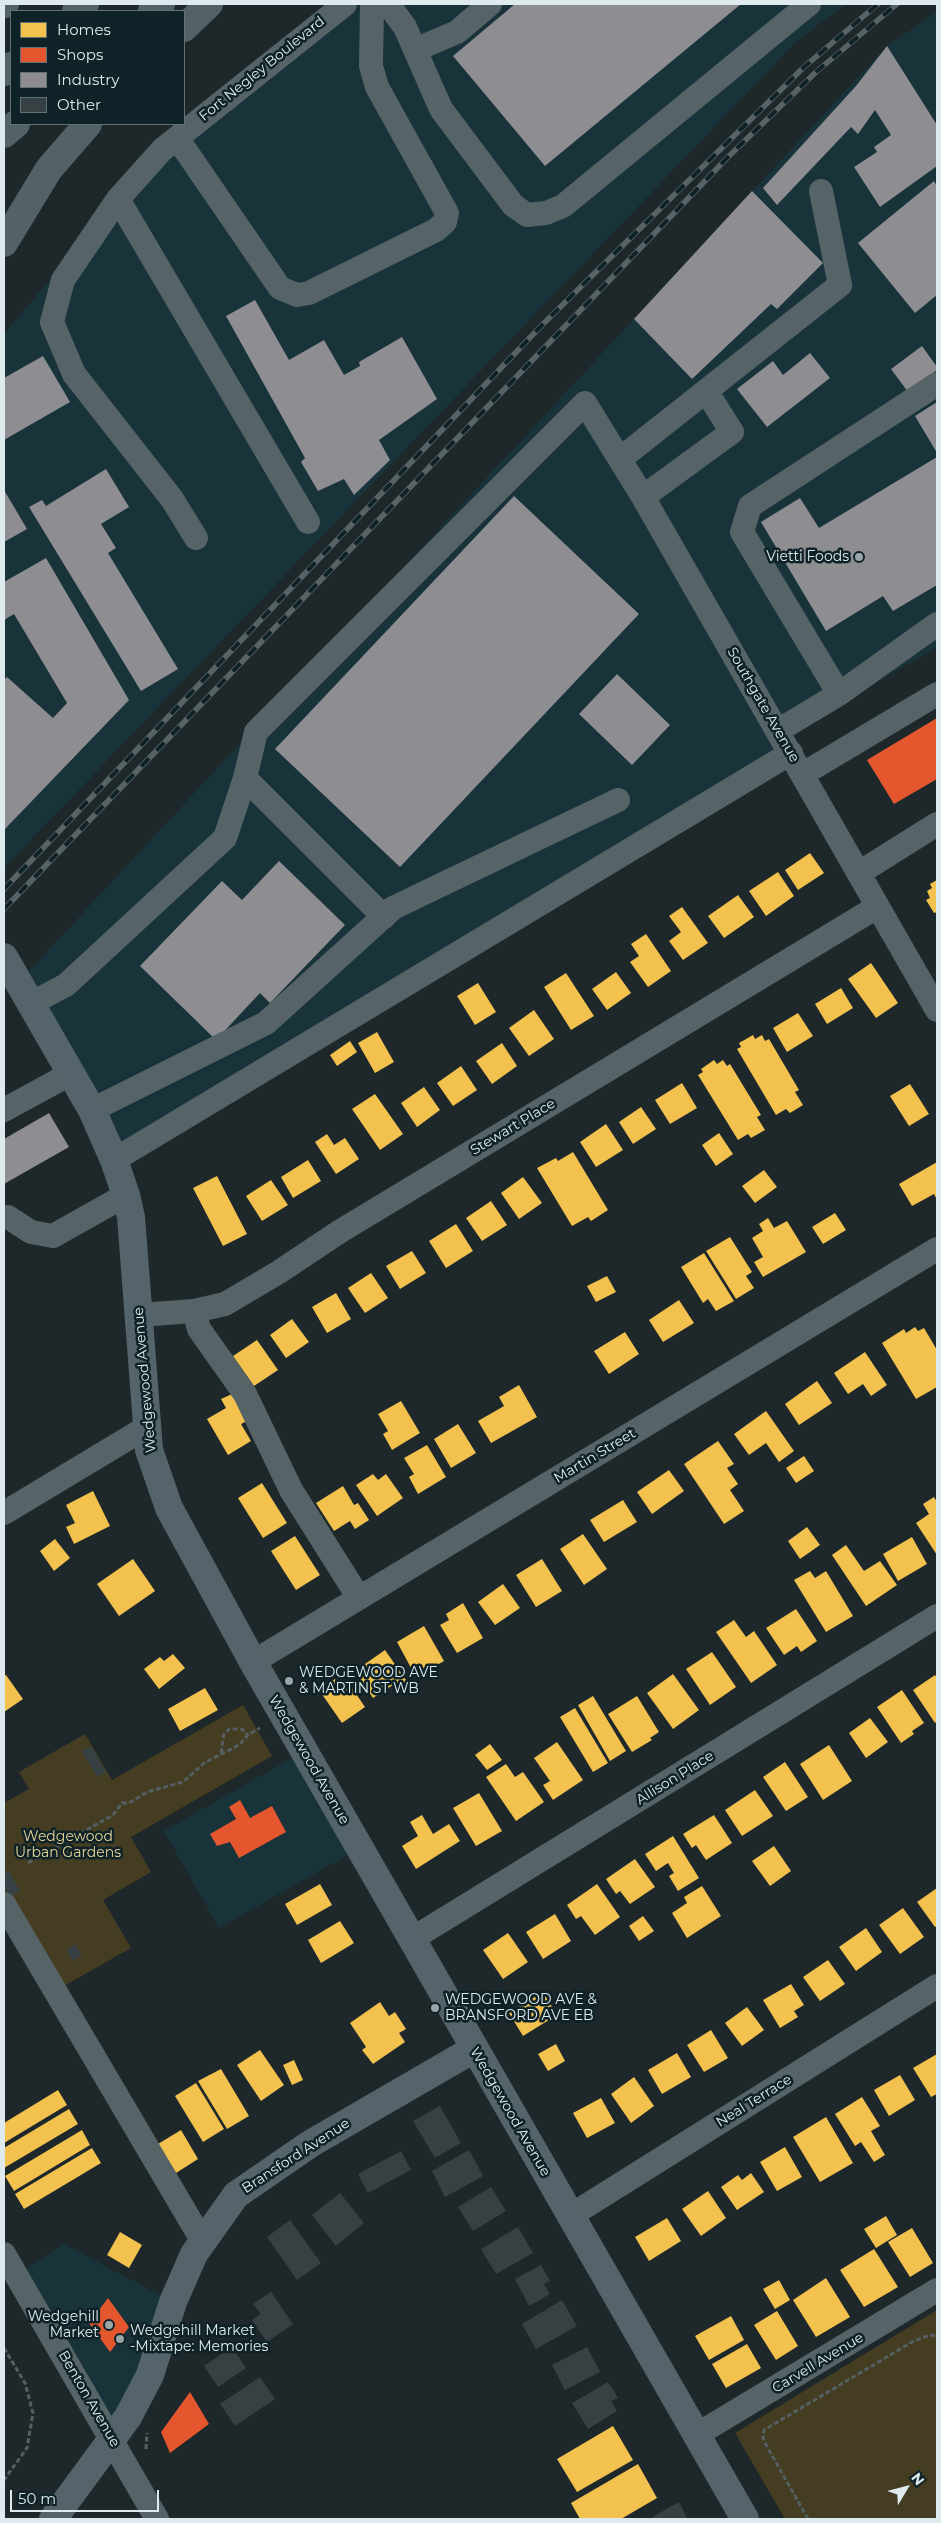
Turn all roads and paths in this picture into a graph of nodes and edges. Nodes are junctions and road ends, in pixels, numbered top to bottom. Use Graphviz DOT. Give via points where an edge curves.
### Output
graph roads {
  1 [pos="209,4"];
  2 [pos="344,4"];
  3 [pos="372,4"];
  4 [pos="388,4"];
  5 [pos="490,4"];
  6 [pos="809,4"];
  7 [pos="185,27"];
  8 [pos="415,50"];
  9 [pos="15,125"];
  10 [pos="87,125"];
  11 [pos="4,134"];
  12 [pos="177,138"];
  13 [pos="821,191"];
  14 [pos="118,199"];
  15 [pos="4,243"];
  16 [pos="937,384"];
  17 [pos="706,391"];
  18 [pos="620,459"];
  19 [pos="643,497"];
  20 [pos="308,522"];
  21 [pos="196,538"];
  22 [pos="937,624"];
  23 [pos="838,694"];
  24 [pos="937,694"];
  25 [pos="779,730"];
  26 [pos="791,753"];
  27 [pos="803,774"];
  28 [pos="245,778"];
  29 [pos="618,800"];
  30 [pos="937,824"];
  31 [pos="859,873"];
  32 [pos="878,907"];
  33 [pos="384,917"];
  34 [pos="4,957"];
  35 [pos="30,1004"];
  36 [pos="937,1010"];
  37 [pos="70,1074"];
  38 [pos="4,1110"];
  39 [pos="92,1110"];
  40 [pos="114,1160"];
  41 [pos="126,1195"];
  42 [pos="8,1217"];
  43 [pos="937,1249"];
  44 [pos="194,1311"];
  45 [pos="139,1315"];
  46 [pos="147,1426"];
  47 [pos="4,1513"];
  48 [pos="359,1598"];
  49 [pos="937,1616"];
  50 [pos="253,1662"];
  51 [pos="260,1728"];
  52 [pos="248,1735"];
  53 [pos="221,1754"];
  54 [pos="28,1863"];
  55 [pos="4,1904"];
  56 [pos="412,1939"];
  57 [pos="937,1986"];
  58 [pos="474,2049"];
  59 [pos="570,2216"];
  60 [pos="203,2242"];
  61 [pos="4,2254"];
  62 [pos="937,2290"];
  63 [pos="937,2337"];
  64 [pos="4,2348"];
  65 [pos="698,2434"];
  66 [pos="112,2439"];
  67 [pos="4,2480"];
  68 [pos="53,2519"];
  69 [pos="157,2519"];
  70 [pos="745,2519"];
  71 [pos="808,2519"];
  1 -- 7 [label="highway"];
  2 -- 12 [label="street, Fort Negley Boulevard"];
  3 -- 12 [label="street" via="372,66 377,87 447,213 436,230 309,293 296,295 280,288"];
  4 -- 8 [label="street" via="405,27"];
  5 -- 8 [label="street" via="457,32"];
  6 -- 8 [label="street" via="563,206 546,213 527,215 513,205 441,109"];
  9 -- 11 [label="highway"];
  10 -- 15 [label="highway" via="49,168"];
  12 -- 14 [label="street, Fort Negley Boulevard"];
  13 -- 17 [label="street" via="840,285"];
  14 -- 20 [label="street"];
  14 -- 21 [label="street, Fort Negley Boulevard" via="64,280 52,322 74,374 172,500"];
  16 -- 23 [label="street" via="750,506 742,532"];
  17 -- 18 [label="street"];
  17 -- 19 [label="street" via="732,432"];
  18 -- 19 [label="street, Southgate Avenue"];
  18 -- 28 [label="street, Southgate Avenue" via="585,404 256,732"];
  19 -- 25 [label="street, Southgate Avenue"];
  22 -- 23 [label="street"];
  23 -- 25 [label="street"];
  24 -- 27 [label="street"];
  25 -- 26 [label="street, Southgate Avenue"];
  26 -- 27 [label="street, Southgate Avenue"];
  26 -- 40 [label="street"];
  27 -- 31 [label="street, Southgate Avenue"];
  28 -- 33 [label="street"];
  28 -- 35 [label="street" via="225,838 66,985"];
  29 -- 33 [label="street" via="392,908"];
  30 -- 31 [label="street"];
  31 -- 32 [label="street, Southgate Avenue"];
  32 -- 36 [label="street, Southgate Avenue"];
  32 -- 44 [label="street, Stewart Place" via="226,1304"];
  33 -- 39 [label="street" via="266,1024"];
  34 -- 35 [label="main road, Wedgewood Avenue"];
  35 -- 37 [label="main road, Wedgewood Avenue"];
  37 -- 38 [label="street"];
  37 -- 39 [label="main road, Wedgewood Avenue"];
  39 -- 40 [label="main road, Wedgewood Avenue"];
  40 -- 41 [label="main road, Wedgewood Avenue"];
  41 -- 42 [label="street" via="53,1236 31,1232"];
  41 -- 45 [label="main road, Wedgewood Avenue" via="131,1217"];
  43 -- 48 [label="street, Martin Street"];
  44 -- 45 [label="street, Stewart Place"];
  44 -- 48 [label="street" via="199,1330 245,1394 290,1490"];
  45 -- 46 [label="main road, Wedgewood Avenue"];
  46 -- 47 [label="street"];
  46 -- 50 [label="main road, Wedgewood Avenue" via="149,1450 169,1508"];
  48 -- 50 [label="street, Martin Street"];
  49 -- 56 [label="street, Allison Place"];
  50 -- 56 [label="main road, Wedgewood Avenue"];
  51 -- 52 [label="path"];
  52 -- 53 [label="path" via="239,1745"];
  52 -- 53 [label="path" via="242,1729 229,1729 224,1734"];
  53 -- 54 [label="path" via="204,1763 183,1782 122,1803 114,1815"];
  55 -- 60 [label="street"];
  56 -- 58 [label="main road, Wedgewood Avenue"];
  57 -- 59 [label="street, Neal Terrace"];
  58 -- 59 [label="main road, Wedgewood Avenue"];
  58 -- 60 [label="main road, Bransford Avenue" via="310,2144 236,2195"];
  59 -- 65 [label="main road, Wedgewood Avenue"];
  60 -- 66 [label="main road, Bransford Avenue" via="194,2254 173,2302 150,2375 128,2417"];
  61 -- 66 [label="street, Benton Avenue"];
  62 -- 65 [label="street, Carvell Avenue"];
  63 -- 71 [label="path" via="933,2335 912,2342 764,2430 763,2437"];
  64 -- 67 [label="path" via="25,2383 34,2413 27,2448"];
  65 -- 70 [label="main road, Wedgewood Avenue"];
  66 -- 68 [label="main road, Bransford Avenue"];
  66 -- 69 [label="street, Benton Avenue"];
}
